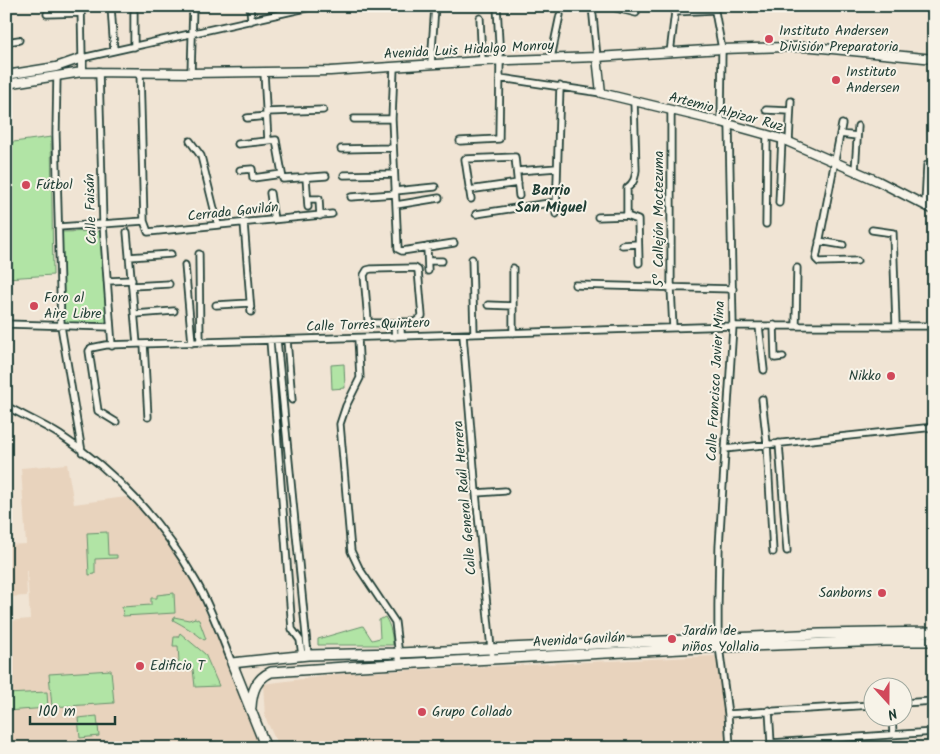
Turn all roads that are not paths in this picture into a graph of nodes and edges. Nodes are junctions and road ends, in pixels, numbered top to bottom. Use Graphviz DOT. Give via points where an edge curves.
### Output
graph roads {
  1 [pos="111,6"];
  2 [pos="193,6"];
  3 [pos="250,6"];
  4 [pos="315,6"];
  5 [pos="435,6"];
  6 [pos="497,6"];
  7 [pos="592,6"];
  8 [pos="608,6"];
  9 [pos="303,8"];
  10 [pos="714,8"];
  11 [pos="81,10"];
  12 [pos="134,13"];
  13 [pos="636,13"];
  14 [pos="47,14"];
  15 [pos="560,15"];
  16 [pos="480,18"];
  17 [pos="251,21"];
  18 [pos="192,34"];
  19 [pos="19,40"];
  20 [pos="6,42"];
  21 [pos="134,47"];
  22 [pos="722,49"];
  23 [pos="114,51"];
  24 [pos="670,52"];
  25 [pos="597,57"];
  26 [pos="82,58"];
  27 [pos="551,58"];
  28 [pos="500,60"];
  29 [pos="934,60"];
  30 [pos="482,61"];
  31 [pos="431,64"];
  32 [pos="394,66"];
  33 [pos="99,71"];
  34 [pos="82,72"];
  35 [pos="140,72"];
  36 [pos="264,72"];
  37 [pos="191,73"];
  38 [pos="6,75"];
  39 [pos="57,75"];
  40 [pos="500,78"];
  41 [pos="6,84"];
  42 [pos="560,86"];
  43 [pos="601,93"];
  44 [pos="265,99"];
  45 [pos="257,100"];
  46 [pos="634,100"];
  47 [pos="791,101"];
  48 [pos="323,110"];
  49 [pos="671,110"];
  50 [pos="766,110"];
  51 [pos="790,111"];
  52 [pos="266,114"];
  53 [pos="247,118"];
  54 [pos="354,119"];
  55 [pos="392,119"];
  56 [pos="720,122"];
  57 [pos="842,124"];
  58 [pos="729,125"];
  59 [pos="858,126"];
  60 [pos="840,134"];
  61 [pos="767,136"];
  62 [pos="857,136"];
  63 [pos="190,141"];
  64 [pos="268,141"];
  65 [pos="460,141"];
  66 [pos="785,141"];
  67 [pos="238,144"];
  68 [pos="393,148"];
  69 [pos="340,149"];
  70 [pos="835,162"];
  71 [pos="927,165"];
  72 [pos="557,168"];
  73 [pos="240,170"];
  74 [pos="517,171"];
  75 [pos="854,171"];
  76 [pos="282,174"];
  77 [pos="394,174"];
  78 [pos="344,175"];
  79 [pos="326,176"];
  80 [pos="306,177"];
  81 [pos="518,183"];
  82 [pos="435,187"];
  83 [pos="469,190"];
  84 [pos="395,192"];
  85 [pos="270,193"];
  86 [pos="520,196"];
  87 [pos="351,197"];
  88 [pos="439,198"];
  89 [pos="308,199"];
  90 [pos="471,199"];
  91 [pos="556,202"];
  92 [pos="779,203"];
  93 [pos="396,205"];
  94 [pos="925,205"];
  95 [pos="308,208"];
  96 [pos="934,210"];
  97 [pos="332,214"];
  98 [pos="476,214"];
  99 [pos="556,214"];
  100 [pos="320,216"];
  101 [pos="598,216"];
  102 [pos="627,216"];
  103 [pos="274,220"];
  104 [pos="144,221"];
  105 [pos="244,223"];
  106 [pos="102,224"];
  107 [pos="766,224"];
  108 [pos="218,225"];
  109 [pos="59,227"];
  110 [pos="872,230"];
  111 [pos="127,232"];
  112 [pos="819,241"];
  113 [pos="454,243"];
  114 [pos="638,244"];
  115 [pos="622,245"];
  116 [pos="843,245"];
  117 [pos="427,247"];
  118 [pos="171,254"];
  119 [pos="199,254"];
  120 [pos="129,257"];
  121 [pos="472,259"];
  122 [pos="428,261"];
  123 [pos="442,261"];
  124 [pos="857,261"];
  125 [pos="638,263"];
  126 [pos="185,265"];
  127 [pos="513,268"];
  128 [pos="798,268"];
  129 [pos="428,271"];
  130 [pos="108,281"];
  131 [pos="132,283"];
  132 [pos="169,284"];
  133 [pos="575,285"];
  134 [pos="671,288"];
  135 [pos="733,289"];
  136 [pos="250,303"];
  137 [pos="216,305"];
  138 [pos="488,305"];
  139 [pos="513,306"];
  140 [pos="174,311"];
  141 [pos="251,312"];
  142 [pos="135,314"];
  143 [pos="6,324"];
  144 [pos="896,325"];
  145 [pos="61,326"];
  146 [pos="733,326"];
  147 [pos="759,326"];
  148 [pos="774,326"];
  149 [pos="796,326"];
  150 [pos="934,326"];
  151 [pos="110,327"];
  152 [pos="674,328"];
  153 [pos="513,333"];
  154 [pos="463,334"];
  155 [pos="474,334"];
  156 [pos="398,337"];
  157 [pos="358,338"];
  158 [pos="270,340"];
  159 [pos="277,340"];
  160 [pos="287,340"];
  161 [pos="200,342"];
  162 [pos="192,343"];
  163 [pos="137,344"];
  164 [pos="144,344"];
  165 [pos="112,346"];
  166 [pos="784,357"];
  167 [pos="764,370"];
  168 [pos="762,399"];
  169 [pos="292,400"];
  170 [pos="6,406"];
  171 [pos="148,417"];
  172 [pos="116,422"];
  173 [pos="934,427"];
  174 [pos="779,443"];
  175 [pos="767,444"];
  176 [pos="726,449"];
  177 [pos="82,452"];
  178 [pos="505,491"];
  179 [pos="476,493"];
  180 [pos="787,551"];
  181 [pos="773,552"];
  182 [pos="934,632"];
  183 [pos="934,641"];
  184 [pos="718,643"];
  185 [pos="492,649"];
  186 [pos="400,653"];
  187 [pos="305,656"];
  188 [pos="492,659"];
  189 [pos="232,663"];
  190 [pos="400,664"];
  191 [pos="934,701"];
  192 [pos="912,702"];
  193 [pos="862,705"];
  194 [pos="250,709"];
  195 [pos="769,710"];
  196 [pos="728,714"];
  197 [pos="893,726"];
  198 [pos="934,732"];
  199 [pos="893,734"];
  200 [pos="266,748"];
  201 [pos="730,748"];
  1 -- 23 [label="street"];
  2 -- 18 [label="street"];
  3 -- 17 [label="street"];
  4 -- 9 [label="street"];
  5 -- 31 [label="street"];
  6 -- 28 [label="street"];
  7 -- 25 [label="street"];
  8 -- 13 [label="street"];
  9 -- 17 [label="street"];
  10 -- 22 [label="street"];
  10 -- 24 [label="street" via="675,12"];
  11 -- 14 [label="street"];
  11 -- 26 [label="street"];
  12 -- 21 [label="street"];
  15 -- 27 [label="street"];
  16 -- 30 [label="street"];
  17 -- 18 [label="street"];
  18 -- 21 [label="street"];
  18 -- 37 [label="street"];
  19 -- 20 [label="street"];
  21 -- 23 [label="street"];
  22 -- 24 [label="street, Avenida Luis Hidalgo Monroy"];
  22 -- 29 [label="street, Avenida Luis Hidalgo Monroy" via="812,47"];
  22 -- 56 [label="street"];
  23 -- 26 [label="street"];
  24 -- 25 [label="street, Avenida Luis Hidalgo Monroy"];
  25 -- 27 [label="street, Avenida Luis Hidalgo Monroy"];
  25 -- 43 [label="street"];
  26 -- 34 [label="street"];
  26 -- 38 [label="street"];
  27 -- 28 [label="street, Avenida Luis Hidalgo Monroy"];
  28 -- 30 [label="street, Avenida Luis Hidalgo Monroy"];
  28 -- 40 [label="street"];
  30 -- 31 [label="street, Avenida Luis Hidalgo Monroy"];
  31 -- 32 [label="street, Avenida Luis Hidalgo Monroy"];
  32 -- 36 [label="street, Avenida Luis Hidalgo Monroy"];
  32 -- 55 [label="street"];
  33 -- 34 [label="street, Avenida Luis Hidalgo Monroy"];
  33 -- 35 [label="street, Avenida Luis Hidalgo Monroy"];
  33 -- 106 [label="street, Calle Faisán"];
  34 -- 39 [label="street, Avenida Luis Hidalgo Monroy"];
  35 -- 37 [label="street, Avenida Luis Hidalgo Monroy"];
  35 -- 104 [label="street"];
  36 -- 37 [label="street, Avenida Luis Hidalgo Monroy"];
  36 -- 44 [label="street"];
  39 -- 41 [label="street, Avenida Luis Hidalgo Monroy"];
  39 -- 109 [label="street"];
  40 -- 42 [label="street, Artemio Alpizar Ruz"];
  40 -- 65 [label="street" via="499,139"];
  42 -- 43 [label="street, Artemio Alpizar Ruz"];
  42 -- 72 [label="street"];
  43 -- 46 [label="street, Artemio Alpizar Ruz"];
  44 -- 45 [label="street"];
  44 -- 52 [label="street"];
  46 -- 49 [label="street, Artemio Alpizar Ruz"];
  46 -- 102 [label="street" via="636,170 635,178 627,188"];
  47 -- 51 [label="street"];
  48 -- 52 [label="street"];
  49 -- 56 [label="street, Artemio Alpizar Ruz"];
  49 -- 134 [label="street, 5º Callejón Moctezuma"];
  50 -- 51 [label="street"];
  51 -- 66 [label="street"];
  52 -- 53 [label="street"];
  52 -- 64 [label="street"];
  54 -- 55 [label="street"];
  55 -- 68 [label="street"];
  56 -- 58 [label="street, Artemio Alpizar Ruz"];
  57 -- 60 [label="street"];
  58 -- 61 [label="street, Artemio Alpizar Ruz"];
  58 -- 135 [label="street, Calle Francisco Javier Mina"];
  59 -- 62 [label="street"];
  60 -- 62 [label="street"];
  60 -- 70 [label="street"];
  61 -- 66 [label="street, Artemio Alpizar Ruz"];
  61 -- 107 [label="street"];
  62 -- 75 [label="street"];
  63 -- 108 [label="street" via="201,156"];
  64 -- 67 [label="street"];
  64 -- 76 [label="street" via="276,140"];
  66 -- 70 [label="street, Artemio Alpizar Ruz"];
  66 -- 92 [label="street"];
  68 -- 69 [label="street"];
  68 -- 77 [label="street"];
  70 -- 75 [label="street, Artemio Alpizar Ruz"];
  70 -- 112 [label="street"];
  71 -- 94 [label="street"];
  72 -- 74 [label="street"];
  72 -- 91 [label="street"];
  73 -- 76 [label="street" via="252,169 253,178"];
  74 -- 81 [label="street"];
  74 -- 83 [label="street" via="515,157 465,160"];
  75 -- 94 [label="street, Artemio Alpizar Ruz"];
  76 -- 80 [label="street" via="283,179"];
  77 -- 78 [label="street"];
  77 -- 84 [label="street"];
  79 -- 80 [label="street"];
  80 -- 89 [label="street"];
  81 -- 83 [label="street"];
  81 -- 86 [label="street"];
  82 -- 84 [label="street"];
  83 -- 90 [label="street"];
  84 -- 87 [label="street"];
  84 -- 93 [label="street"];
  85 -- 103 [label="street"];
  88 -- 93 [label="street"];
  89 -- 95 [label="street"];
  89 -- 100 [label="street" via="319,199"];
  91 -- 98 [label="street"];
  91 -- 99 [label="street"];
  93 -- 117 [label="street" via="398,249"];
  94 -- 96 [label="street, Artemio Alpizar Ruz"];
  97 -- 100 [label="street, Cerrada Gavilán"];
  100 -- 103 [label="street, Cerrada Gavilán"];
  101 -- 102 [label="street"];
  102 -- 114 [label="street" via="638,220"];
  103 -- 105 [label="street, Cerrada Gavilán"];
  104 -- 106 [label="street"];
  104 -- 108 [label="street, Cerrada Gavilán" via="150,233"];
  105 -- 108 [label="street, Cerrada Gavilán"];
  105 -- 136 [label="street"];
  106 -- 109 [label="street"];
  106 -- 130 [label="street, Calle Faisán"];
  109 -- 145 [label="street"];
  110 -- 144 [label="street" via="893,233"];
  111 -- 120 [label="street"];
  112 -- 116 [label="street"];
  112 -- 124 [label="street" via="816,259 819,262"];
  113 -- 117 [label="street"];
  114 -- 115 [label="street"];
  114 -- 125 [label="street"];
  117 -- 122 [label="street"];
  118 -- 120 [label="street"];
  119 -- 161 [label="street"];
  120 -- 131 [label="street"];
  121 -- 155 [label="street"];
  122 -- 123 [label="street"];
  122 -- 129 [label="street"];
  126 -- 162 [label="street"];
  127 -- 139 [label="street"];
  128 -- 149 [label="street"];
  130 -- 131 [label="street"];
  130 -- 151 [label="street, Calle Faisán"];
  131 -- 132 [label="street"];
  131 -- 142 [label="street"];
  133 -- 134 [label="street"];
  134 -- 135 [label="street"];
  134 -- 152 [label="street, 5º Callejón Moctezuma"];
  135 -- 146 [label="street, Calle Francisco Javier Mina"];
  136 -- 137 [label="street"];
  136 -- 141 [label="street"];
  138 -- 139 [label="street"];
  139 -- 153 [label="street"];
  140 -- 142 [label="street"];
  142 -- 163 [label="street"];
  143 -- 145 [label="street"];
  144 -- 149 [label="street, Calle Torres Quintero"];
  144 -- 150 [label="street, Calle Torres Quintero"];
  145 -- 151 [label="street"];
  145 -- 177 [label="street"];
  146 -- 147 [label="street, Calle Torres Quintero"];
  146 -- 152 [label="street, Calle Torres Quintero"];
  146 -- 176 [label="street, Calle Francisco Javier Mina"];
  147 -- 148 [label="street, Calle Torres Quintero"];
  147 -- 167 [label="street"];
  148 -- 149 [label="street, Calle Torres Quintero"];
  148 -- 166 [label="street" via="775,358"];
  151 -- 165 [label="street, Calle Faisán"];
  152 -- 153 [label="street, Calle Torres Quintero"];
  153 -- 155 [label="street, Calle Torres Quintero"];
  154 -- 155 [label="street, Calle Torres Quintero"];
  154 -- 156 [label="street, Calle Torres Quintero"];
  154 -- 179 [label="street, Calle General Raúl Herrera"];
  156 -- 156 [label="street" via="401,322 415,322 422,316 418,270 366,270 368,320 374,324 394,323"];
  156 -- 157 [label="street, Calle Torres Quintero"];
  157 -- 160 [label="street, Calle Torres Quintero"];
  157 -- 186 [label="street" via="360,378 340,424 351,550 359,568 395,622"];
  158 -- 159 [label="street, Calle Torres Quintero"];
  158 -- 161 [label="street, Calle Torres Quintero"];
  158 -- 187 [label="street" via="292,628"];
  159 -- 160 [label="street, Calle Torres Quintero"];
  159 -- 187 [label="street"];
  160 -- 169 [label="street"];
  161 -- 162 [label="street, Calle Torres Quintero"];
  162 -- 164 [label="street, Calle Torres Quintero"];
  163 -- 164 [label="street, Calle Torres Quintero"];
  163 -- 165 [label="street, Calle Torres Quintero"];
  164 -- 171 [label="street"];
  165 -- 172 [label="street, Calle Torres Quintero" via="95,346 89,351 98,411"];
  168 -- 175 [label="street"];
  170 -- 177 [label="street" via="60,435"];
  173 -- 174 [label="street"];
  174 -- 175 [label="street"];
  174 -- 180 [label="street"];
  175 -- 176 [label="street"];
  175 -- 181 [label="street"];
  176 -- 184 [label="street, Calle Francisco Javier Mina" via="719,546"];
  177 -- 189 [label="street" via="145,508 168,538 212,613"];
  178 -- 179 [label="street"];
  179 -- 185 [label="street, Calle General Raúl Herrera"];
  182 -- 184 [label="main road, Avenida Gavilán" via="876,632"];
  183 -- 184 [label="main road, Avenida Gavilán"];
  184 -- 185 [label="main road, Avenida Gavilán"];
  184 -- 188 [label="main road, Avenida Gavilán"];
  184 -- 196 [label="street, Calle Francisco Javier Mina"];
  185 -- 186 [label="main road, Avenida Gavilán"];
  185 -- 188 [label="street, Calle General Raúl Herrera"];
  186 -- 187 [label="main road, Avenida Gavilán"];
  186 -- 190 [label="street"];
  187 -- 189 [label="main road, Avenida Gavilán"];
  188 -- 190 [label="main road, Avenida Gavilán"];
  189 -- 194 [label="main road"];
  190 -- 194 [label="main road, Avenida Gavilán" via="271,672 254,688"];
  191 -- 192 [label="street"];
  193 -- 195 [label="street"];
  194 -- 200 [label="main road"];
  195 -- 196 [label="street"];
  195 -- 199 [label="street" via="771,743"];
  196 -- 201 [label="street, Calle Francisco Javier Mina"];
  197 -- 199 [label="street"];
  198 -- 199 [label="street"];
}
